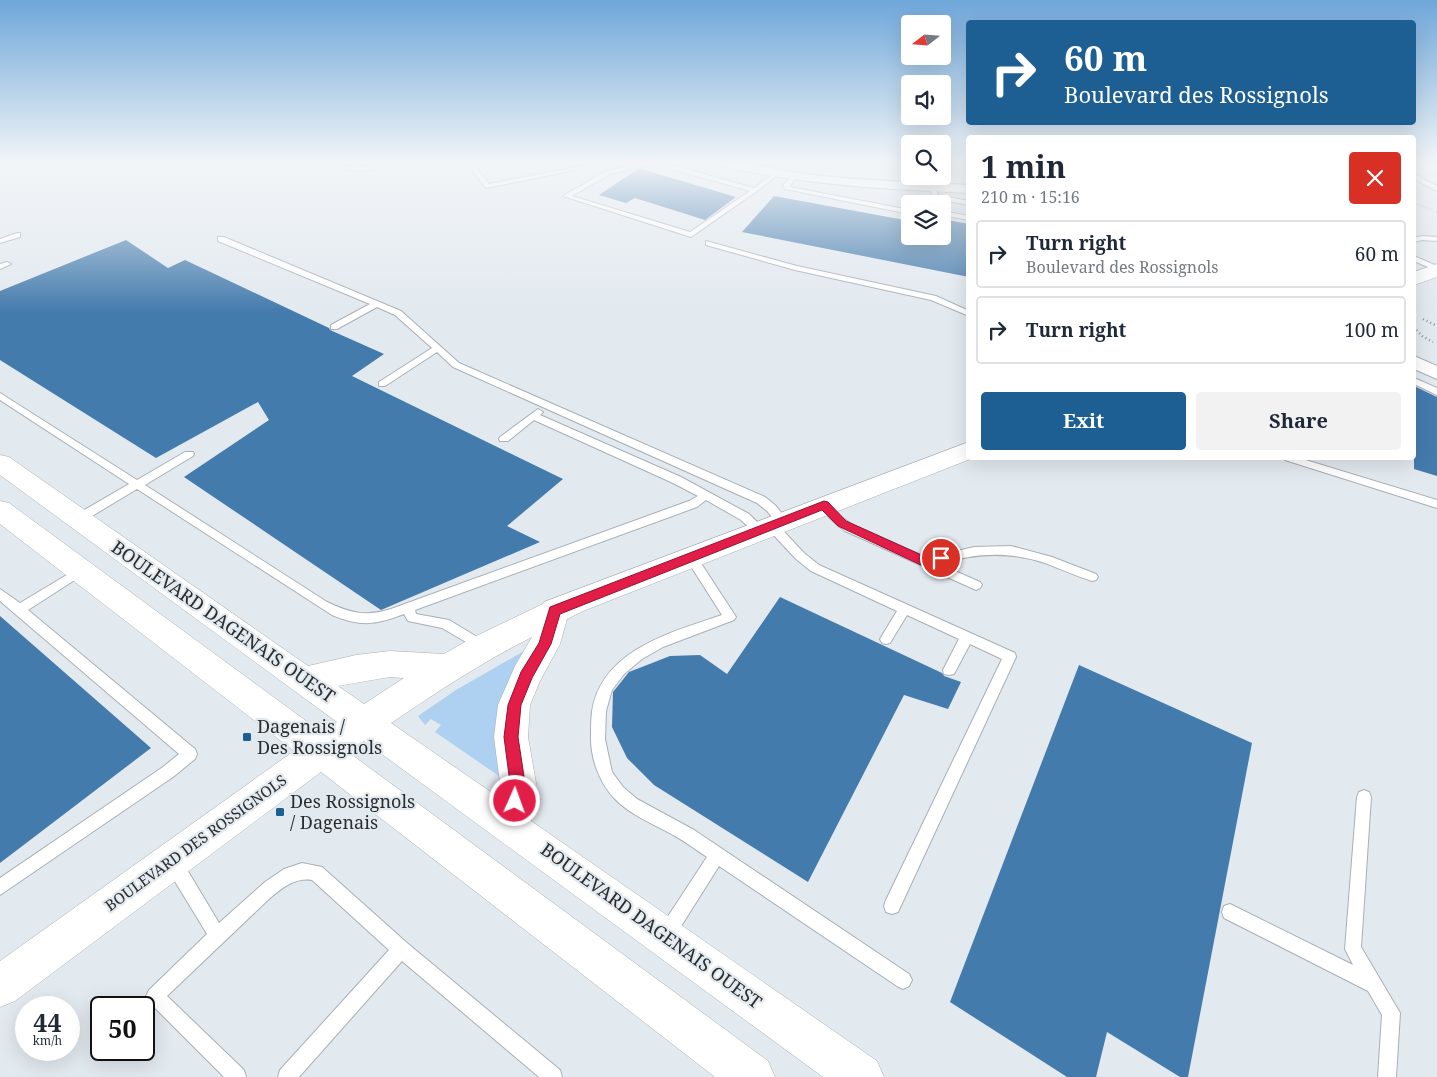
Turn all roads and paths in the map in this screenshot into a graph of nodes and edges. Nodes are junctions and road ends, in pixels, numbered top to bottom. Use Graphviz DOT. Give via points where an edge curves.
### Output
graph roads {
  1 [pos="618,212"];
  2 [pos="723,212"];
  3 [pos="951,215"];
  4 [pos="966,217"];
  5 [pos="17,235"];
  6 [pos="221,239"];
  7 [pos="1437,239"];
  8 [pos="1416,240"];
  9 [pos="0,241"];
  10 [pos="708,243"];
  11 [pos="1416,259"];
  12 [pos="1437,270"];
  13 [pos="1416,278"];
  14 [pos="376,304"];
  15 [pos="966,313"];
  16 [pos="1423,319"];
  17 [pos="1437,326"];
  18 [pos="334,327"];
  19 [pos="1416,329"];
  20 [pos="1433,342"];
  21 [pos="437,348"];
  22 [pos="1416,363"];
  23 [pos="1437,373"];
  24 [pos="1416,382"];
  25 [pos="382,384"];
  26 [pos="1437,392"];
  27 [pos="0,396"];
  28 [pos="547,405"];
  29 [pos="533,416"];
  30 [pos="504,439"];
  31 [pos="966,451"];
  32 [pos="189,454"];
  33 [pos="1295,460"];
  34 [pos="0,464"];
  35 [pos="137,484"];
  36 [pos="705,496"];
  37 [pos="1437,504"];
  38 [pos="824,505"];
  39 [pos="0,510"];
  40 [pos="78,519"];
  41 [pos="771,526"];
  42 [pos="691,557"];
  43 [pos="927,563"];
  44 [pos="80,571"];
  45 [pos="1092,577"];
  46 [pos="976,585"];
  47 [pos="0,594"];
  48 [pos="408,608"];
  49 [pos="904,609"];
  50 [pos="19,610"];
  51 [pos="555,610"];
  52 [pos="966,637"];
  53 [pos="886,640"];
  54 [pos="483,647"];
  55 [pos="448,668"];
  56 [pos="949,670"];
  57 [pos="305,680"];
  58 [pos="365,722"];
  59 [pos="320,752"];
  60 [pos="1364,797"];
  61 [pos="512,827"];
  62 [pos="717,855"];
  63 [pos="172,860"];
  64 [pos="0,887"];
  65 [pos="892,906"];
  66 [pos="1230,912"];
  67 [pos="217,935"];
  68 [pos="664,936"];
  69 [pos="401,949"];
  70 [pos="903,980"];
  71 [pos="1374,984"];
  72 [pos="0,986"];
  73 [pos="237,1077"];
  74 [pos="287,1077"];
  75 [pos="553,1077"];
  76 [pos="752,1077"];
  77 [pos="861,1077"];
  78 [pos="1387,1077"];
  1 -- 2 [label="lane" via="691,235"];
  3 -- 4 [label="lane"];
  5 -- 9 [label="lane"];
  6 -- 14 [label="lane"];
  7 -- 8 [label="lane"];
  10 -- 15 [label="lane" via="795,268 934,298"];
  11 -- 12 [label="lane"];
  12 -- 13 [label="main road"];
  14 -- 18 [label="lane"];
  14 -- 21 [label="lane" via="398,313"];
  16 -- 17 [label="path"];
  19 -- 20 [label="path"];
  21 -- 25 [label="lane"];
  21 -- 28 [label="lane" via="456,365"];
  22 -- 23 [label="street"];
  24 -- 26 [label="lane"];
  27 -- 35 [label="lane"];
  28 -- 29 [label="lane"];
  28 -- 41 [label="lane" via="760,500 771,508"];
  29 -- 30 [label="lane"];
  29 -- 36 [label="lane" via="677,480"];
  31 -- 38 [label="main road, BOULEVARD DES ROSSIGNOLS"];
  32 -- 35 [label="lane"];
  33 -- 37 [label="lane"];
  34 -- 40 [label="main road, BOULEVARD DAGENAIS OUEST"];
  35 -- 40 [label="lane"];
  35 -- 48 [label="lane" via="339,614 360,621"];
  36 -- 41 [label="lane" via="745,518"];
  36 -- 48 [label="lane" via="694,504"];
  38 -- 41 [label="main road, BOULEVARD DES ROSSIGNOLS"];
  38 -- 43 [label="lane" via="849,528"];
  39 -- 44 [label="main road"];
  40 -- 57 [label="main road, BOULEVARD DAGENAIS OUEST"];
  41 -- 42 [label="main road, BOULEVARD DES ROSSIGNOLS"];
  41 -- 49 [label="lane" via="815,568"];
  42 -- 51 [label="main road, BOULEVARD DES ROSSIGNOLS"];
  42 -- 62 [label="lane" via="730,617 652,646 630,659 615,674 603,696 598,737 603,767 616,791 645,814"];
  43 -- 45 [label="lane" via="963,552 1007,549 1039,556"];
  43 -- 46 [label="lane"];
  44 -- 50 [label="lane"];
  44 -- 59 [label="main road"];
  47 -- 50 [label="lane"];
  48 -- 54 [label="lane" via="412,618 450,626"];
  49 -- 52 [label="lane"];
  49 -- 53 [label="lane"];
  50 -- 64 [label="lane" via="190,754"];
  51 -- 54 [label="main road, BOULEVARD DES ROSSIGNOLS"];
  51 -- 61 [label="main road" via="545,644 523,681 514,705 511,737 518,783"];
  52 -- 56 [label="lane"];
  52 -- 65 [label="lane" via="1010,657"];
  54 -- 55 [label="main road, BOULEVARD DES ROSSIGNOLS"];
  55 -- 57 [label="main road" via="390,664"];
  55 -- 58 [label="main road, BOULEVARD DES ROSSIGNOLS"];
  57 -- 58 [label="main road, BOULEVARD DAGENAIS OUEST"];
  58 -- 59 [label="main road, BOULEVARD DES ROSSIGNOLS"];
  58 -- 61 [label="main road, BOULEVARD DAGENAIS OUEST"];
  59 -- 63 [label="main road, BOULEVARD DES ROSSIGNOLS"];
  59 -- 76 [label="main road"];
  60 -- 71 [label="lane" via="1353,949"];
  61 -- 68 [label="main road, BOULEVARD DAGENAIS OUEST"];
  62 -- 68 [label="lane"];
  62 -- 70 [label="lane"];
  63 -- 67 [label="lane"];
  63 -- 72 [label="main road, BOULEVARD DES ROSSIGNOLS"];
  66 -- 71 [label="lane"];
  67 -- 69 [label="lane" via="284,878 308,871 316,873"];
  67 -- 73 [label="lane" via="155,996"];
  68 -- 77 [label="main road, BOULEVARD DAGENAIS OUEST"];
  69 -- 74 [label="lane"];
  69 -- 75 [label="lane"];
  71 -- 78 [label="lane" via="1391,1013"];
}
